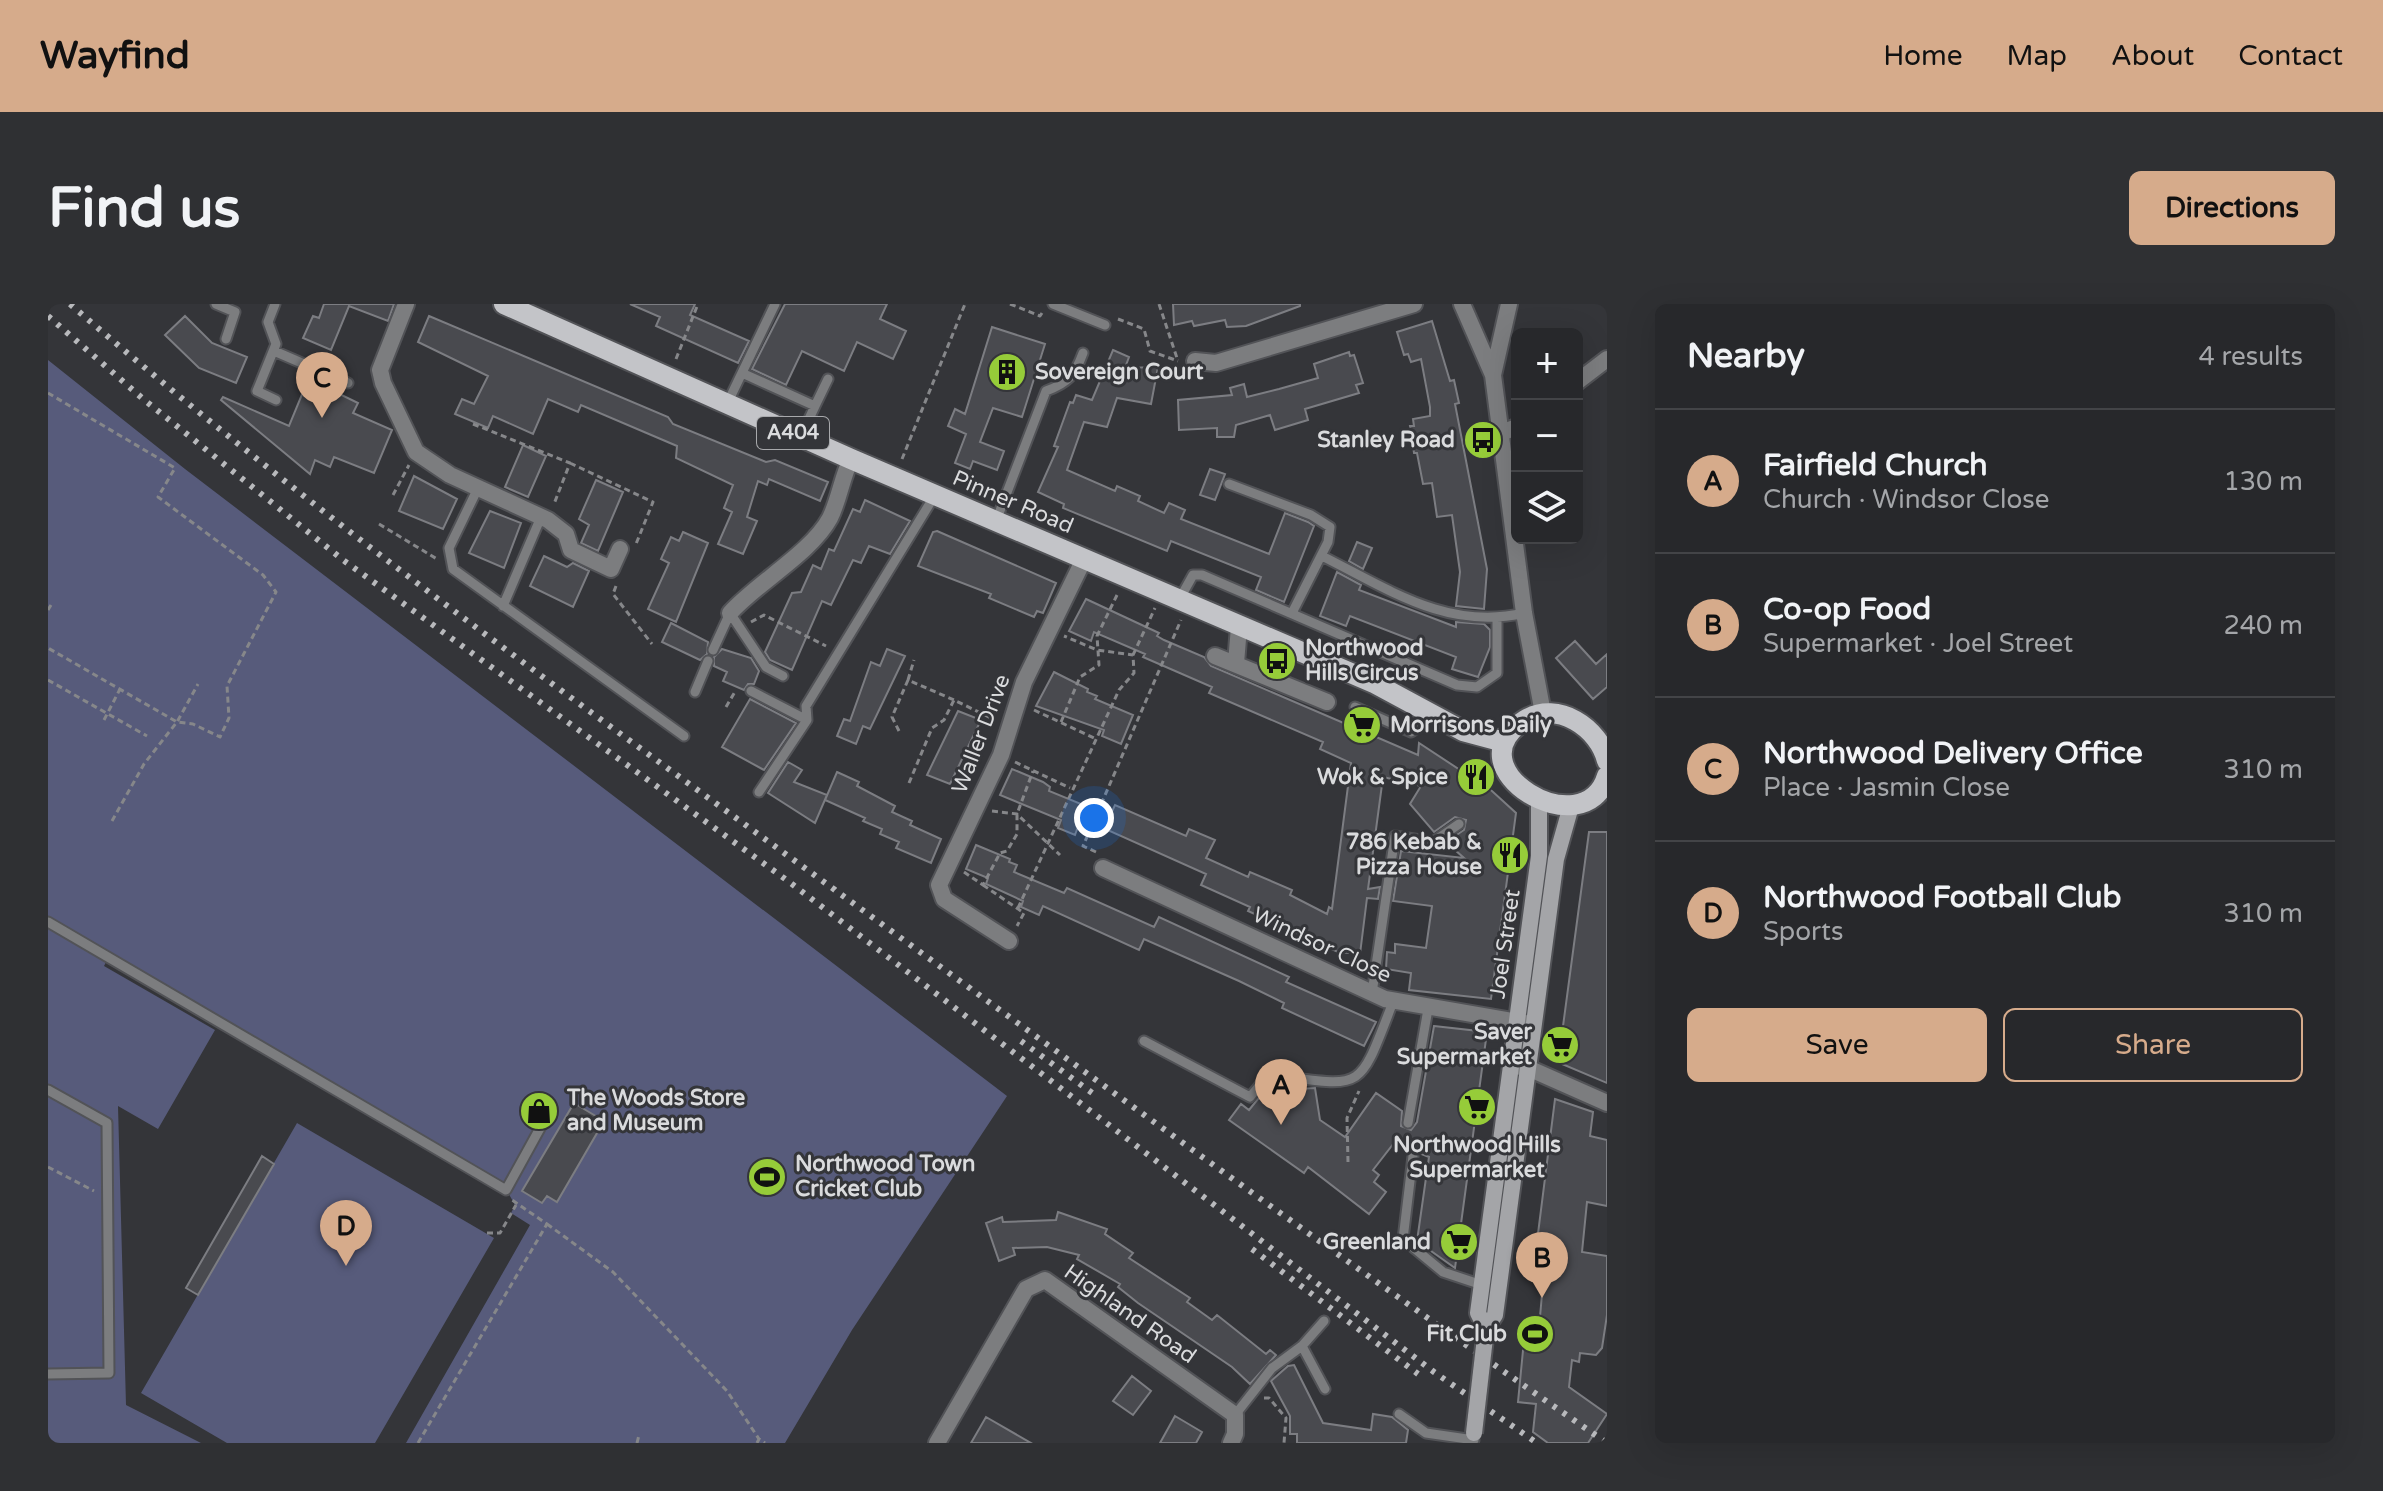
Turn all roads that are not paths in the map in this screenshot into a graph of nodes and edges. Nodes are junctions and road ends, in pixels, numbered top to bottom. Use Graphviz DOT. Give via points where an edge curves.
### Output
graph roads {
  1 [pos="216,304"];
  2 [pos="275,304"];
  3 [pos="406,304"];
  4 [pos="504,304"];
  5 [pos="775,304"];
  6 [pos="1053,304"];
  7 [pos="1414,304"];
  8 [pos="1462,304"];
  9 [pos="1509,304"];
  10 [pos="1105,325"];
  11 [pos="226,339"];
  12 [pos="274,351"];
  13 [pos="1083,353"];
  14 [pos="1607,359"];
  15 [pos="1186,361"];
  16 [pos="742,373"];
  17 [pos="1493,375"];
  18 [pos="1583,377"];
  19 [pos="828,379"];
  20 [pos="348,383"];
  21 [pos="276,400"];
  22 [pos="727,404"];
  23 [pos="815,406"];
  24 [pos="1511,429"];
  25 [pos="1498,434"];
  26 [pos="801,436"];
  27 [pos="851,459"];
  28 [pos="1229,484"];
  29 [pos="478,488"];
  30 [pos="935,495"];
  31 [pos="545,518"];
  32 [pos="996,521"];
  33 [pos="628,547"];
  34 [pos="1322,556"];
  35 [pos="1084,559"];
  36 [pos="1176,599"];
  37 [pos="503,606"];
  38 [pos="730,613"];
  39 [pos="1292,613"];
  40 [pos="1524,613"];
  41 [pos="1497,620"];
  42 [pos="1239,627"];
  43 [pos="713,650"];
  44 [pos="1215,656"];
  45 [pos="708,661"];
  46 [pos="1236,663"];
  47 [pos="783,676"];
  48 [pos="751,691"];
  49 [pos="695,692"];
  50 [pos="1327,702"];
  51 [pos="1355,707"];
  52 [pos="1543,713"];
  53 [pos="1436,716"];
  54 [pos="807,720"];
  55 [pos="1601,732"];
  56 [pos="684,736"];
  57 [pos="1504,742"];
  58 [pos="1607,761"];
  59 [pos="1607,779"];
  60 [pos="759,792"];
  61 [pos="1539,802"];
  62 [pos="1571,806"];
  63 [pos="1459,824"];
  64 [pos="1103,868"];
  65 [pos="48,922"];
  66 [pos="1009,941"];
  67 [pos="1372,993"];
  68 [pos="1393,1002"];
  69 [pos="1428,1009"];
  70 [pos="1525,1024"];
  71 [pos="1144,1041"];
  72 [pos="1510,1065"];
  73 [pos="1528,1068"];
  74 [pos="48,1090"];
  75 [pos="1607,1103"];
  76 [pos="544,1121"];
  77 [pos="1408,1123"];
  78 [pos="1413,1156"];
  79 [pos="1482,1285"];
  80 [pos="1324,1321"];
  81 [pos="1486,1329"];
  82 [pos="1302,1346"];
  83 [pos="48,1374"];
  84 [pos="1325,1389"];
  85 [pos="1399,1414"];
  86 [pos="1235,1415"];
  87 [pos="1425,1438"];
  88 [pos="1474,1439"];
  89 [pos="937,1443"];
  90 [pos="1231,1443"];
  1 -- 11 [label="lane" via="235,312"];
  2 -- 12 [label="lane" via="268,322"];
  3 -- 29 [label="street" via="380,370 383,383 416,452"];
  4 -- 22 [label="main road, Pinner Road / A404"];
  5 -- 16 [label="lane"];
  6 -- 10 [label="lane"];
  7 -- 15 [label="street" via="1216,363"];
  8 -- 17 [label="street"];
  9 -- 17 [label="street"];
  12 -- 20 [label="lane"];
  12 -- 21 [label="lane" via="257,391"];
  13 -- 32 [label="lane" via="1076,372 1046,391"];
  14 -- 18 [label="street"];
  16 -- 22 [label="lane"];
  16 -- 23 [label="lane"];
  17 -- 25 [label="street"];
  19 -- 23 [label="lane"];
  22 -- 26 [label="main road, Pinner Road / A404"];
  23 -- 26 [label="lane"];
  24 -- 25 [label="street"];
  25 -- 40 [label="street"];
  26 -- 27 [label="main road, Pinner Road / A404"];
  27 -- 30 [label="main road, Pinner Road / A404"];
  27 -- 38 [label="street" via="830,518"];
  28 -- 34 [label="lane" via="1330,527"];
  29 -- 31 [label="street"];
  29 -- 37 [label="lane" via="449,548 453,569"];
  30 -- 32 [label="main road, Pinner Road / A404"];
  30 -- 54 [label="lane" via="806,706"];
  31 -- 33 [label="street" via="566,534 571,550 611,569"];
  31 -- 37 [label="lane"];
  32 -- 35 [label="main road, Pinner Road / A404"];
  34 -- 39 [label="lane"];
  34 -- 41 [label="lane" via="1421,605 1464,618"];
  35 -- 36 [label="main road, Pinner Road / A404"];
  35 -- 66 [label="street, Waller Drive" via="1016,701 1001,755 939,885 944,899"];
  36 -- 39 [label="lane" via="1193,575 1202,575"];
  36 -- 42 [label="main road, Pinner Road / A404"];
  37 -- 56 [label="lane"];
  38 -- 43 [label="lane"];
  38 -- 47 [label="lane" via="766,667"];
  39 -- 41 [label="lane" via="1457,685 1477,687 1497,673"];
  40 -- 41 [label="lane"];
  40 -- 52 [label="street"];
  42 -- 46 [label="street"];
  42 -- 53 [label="main road, Pinner Road / A404" via="1374,683"];
  44 -- 46 [label="street"];
  45 -- 49 [label="lane"];
  46 -- 50 [label="street"];
  48 -- 54 [label="lane"];
  51 -- 53 [label="lane" via="1411,732"];
  52 -- 55 [label="main road"];
  52 -- 57 [label="main road" via="1527,719"];
  53 -- 57 [label="main road, Pinner Road / A404" via="1463,731"];
  54 -- 60 [label="lane"];
  55 -- 58 [label="main road"];
  57 -- 61 [label="main road" via="1507,773"];
  59 -- 62 [label="main road" via="1588,799"];
  61 -- 62 [label="main road"];
  61 -- 70 [label="main road, Joel Street"];
  62 -- 70 [label="main road, Joel Street"];
  63 -- 67 [label="lane" via="1433,842 1395,836"];
  64 -- 67 [label="street, Windsor Close"];
  65 -- 76 [label="lane" via="506,1190"];
  67 -- 68 [label="street, Windsor Close"];
  68 -- 69 [label="street, Windsor Close"];
  68 -- 71 [label="lane" via="1361,1075 1341,1083 1268,1075 1250,1097"];
  69 -- 70 [label="street, Windsor Close"];
  69 -- 77 [label="lane"];
  70 -- 72 [label="main road, Joel Street"];
  70 -- 73 [label="main road, Joel Street"];
  72 -- 73 [label="street"];
  72 -- 79 [label="main road, Joel Street"];
  73 -- 75 [label="street"];
  73 -- 81 [label="main road, Joel Street" via="1495,1315"];
  74 -- 83 [label="lane" via="107,1123 109,1373"];
  78 -- 79 [label="lane" via="1403,1239 1443,1272"];
  79 -- 81 [label="main road, Joel Street" via="1478,1313"];
  80 -- 82 [label="lane"];
  81 -- 88 [label="main road, Joel Street, bridge"];
  82 -- 84 [label="lane"];
  82 -- 86 [label="lane" via="1272,1368"];
  85 -- 87 [label="lane"];
  86 -- 89 [label="street, Highland Road" via="1045,1280 1026,1289"];
  86 -- 90 [label="street"];
  87 -- 88 [label="lane"];
}
